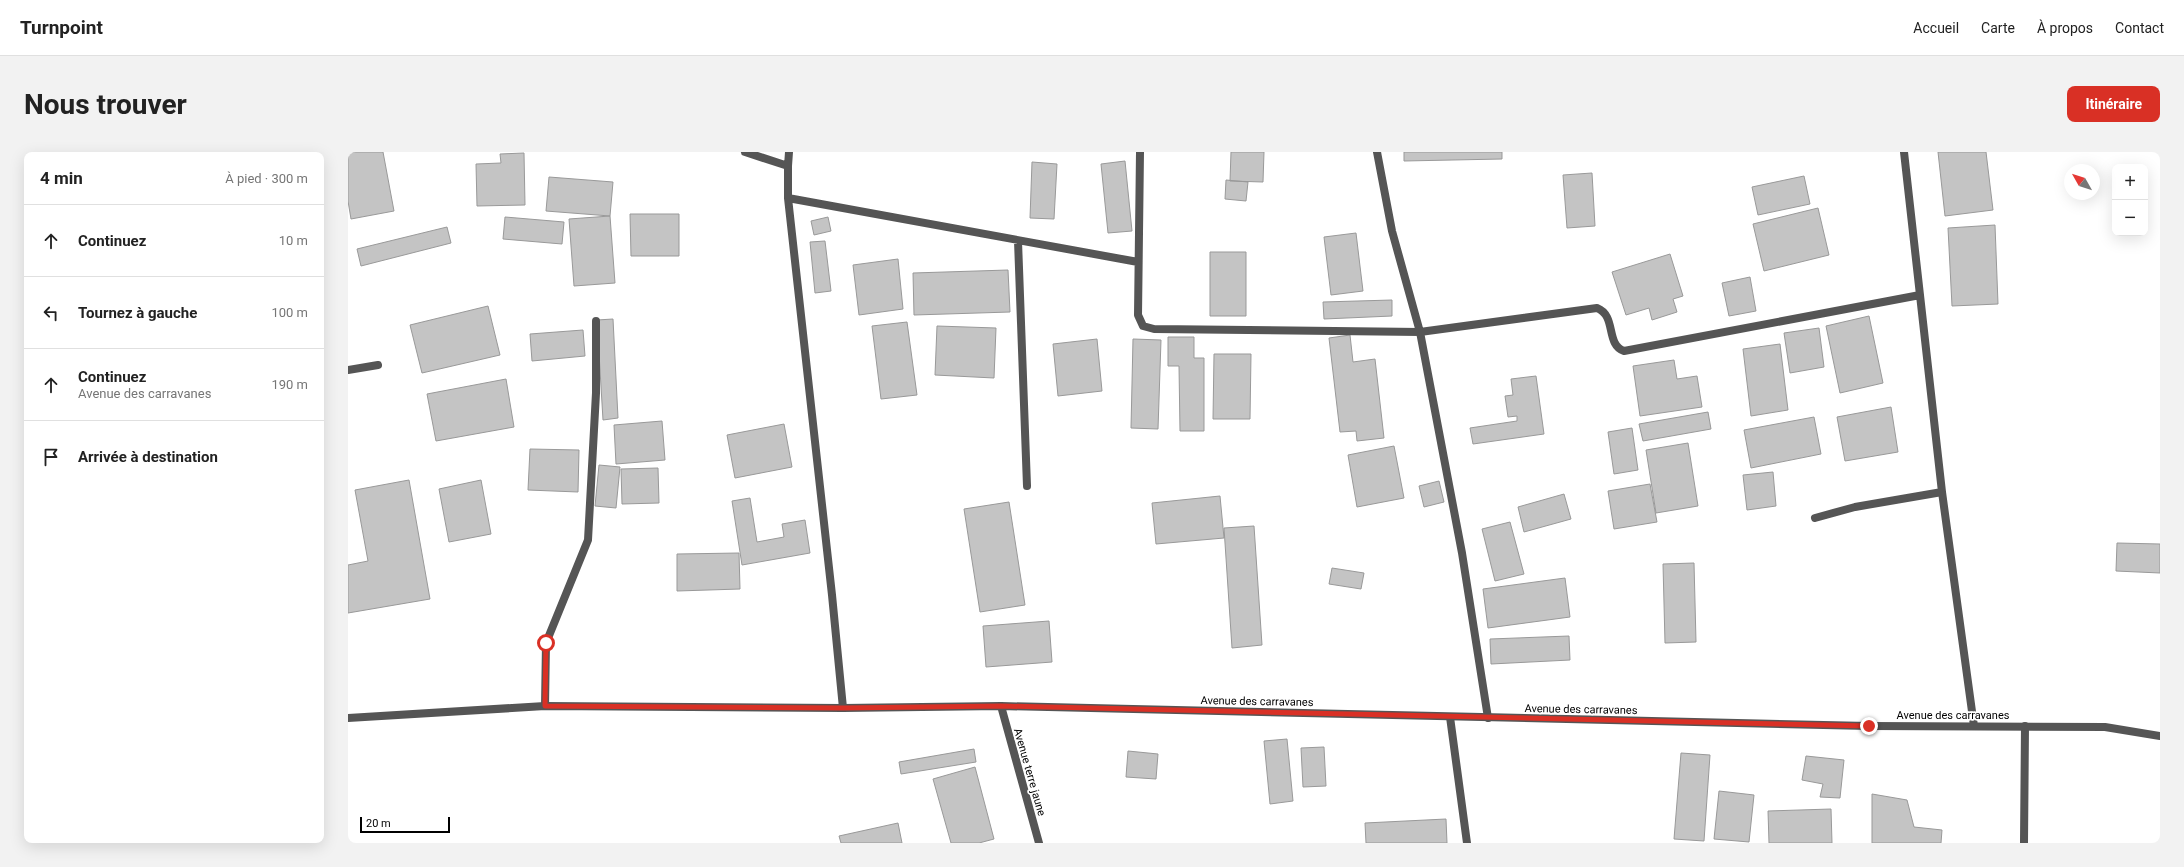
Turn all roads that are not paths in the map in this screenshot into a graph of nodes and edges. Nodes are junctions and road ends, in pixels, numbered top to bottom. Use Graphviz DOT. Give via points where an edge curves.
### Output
graph roads {
  1 [pos="745,152"];
  2 [pos="789,152"];
  3 [pos="1140,152"];
  4 [pos="1377,152"];
  5 [pos="1904,152"];
  6 [pos="788,166"];
  7 [pos="788,198"];
  8 [pos="1018,241"];
  9 [pos="1138,262"];
  10 [pos="1920,295"];
  11 [pos="596,321"];
  12 [pos="1420,332"];
  13 [pos="378,365"];
  14 [pos="348,370"];
  15 [pos="1027,486"];
  16 [pos="1942,492"];
  17 [pos="1815,518"];
  18 [pos="545,706"];
  19 [pos="1001,706"];
  20 [pos="843,708"];
  21 [pos="1450,717"];
  22 [pos="348,718"];
  23 [pos="1488,718"];
  24 [pos="1974,726"];
  25 [pos="2025,726"];
  26 [pos="2160,736"];
  27 [pos="1039,843"];
  28 [pos="1467,843"];
  29 [pos="2024,843"];
  1 -- 6 [label="street"];
  2 -- 6 [label="street"];
  3 -- 9 [label="street"];
  4 -- 12 [label="street" via="1392,231"];
  5 -- 10 [label="street"];
  6 -- 7 [label="street"];
  7 -- 8 [label="street"];
  7 -- 20 [label="street"];
  8 -- 9 [label="street"];
  8 -- 15 [label="street"];
  9 -- 12 [label="street" via="1138,315 1143,326 1154,329"];
  10 -- 12 [label="street" via="1624,351 1618,349 1615,344 1604,310 1597,308"];
  10 -- 16 [label="street"];
  11 -- 18 [label="street" via="596,393 588,540 546,643"];
  12 -- 23 [label="street" via="1462,553"];
  13 -- 14 [label="street"];
  16 -- 17 [label="street" via="1855,507"];
  16 -- 24 [label="street"];
  18 -- 20 [label="street, Avenue des carravanes"];
  18 -- 22 [label="street, Avenue des carravanes"];
  19 -- 20 [label="street, Avenue des carravanes"];
  19 -- 21 [label="street, Avenue des carravanes"];
  19 -- 27 [label="street, Avenue terre jaune"];
  21 -- 23 [label="street, Avenue des carravanes"];
  21 -- 28 [label="street"];
  23 -- 24 [label="street, Avenue des carravanes"];
  24 -- 25 [label="street, Avenue des carravanes"];
  25 -- 26 [label="street, Avenue des carravanes" via="2105,727"];
  25 -- 29 [label="street"];
}
